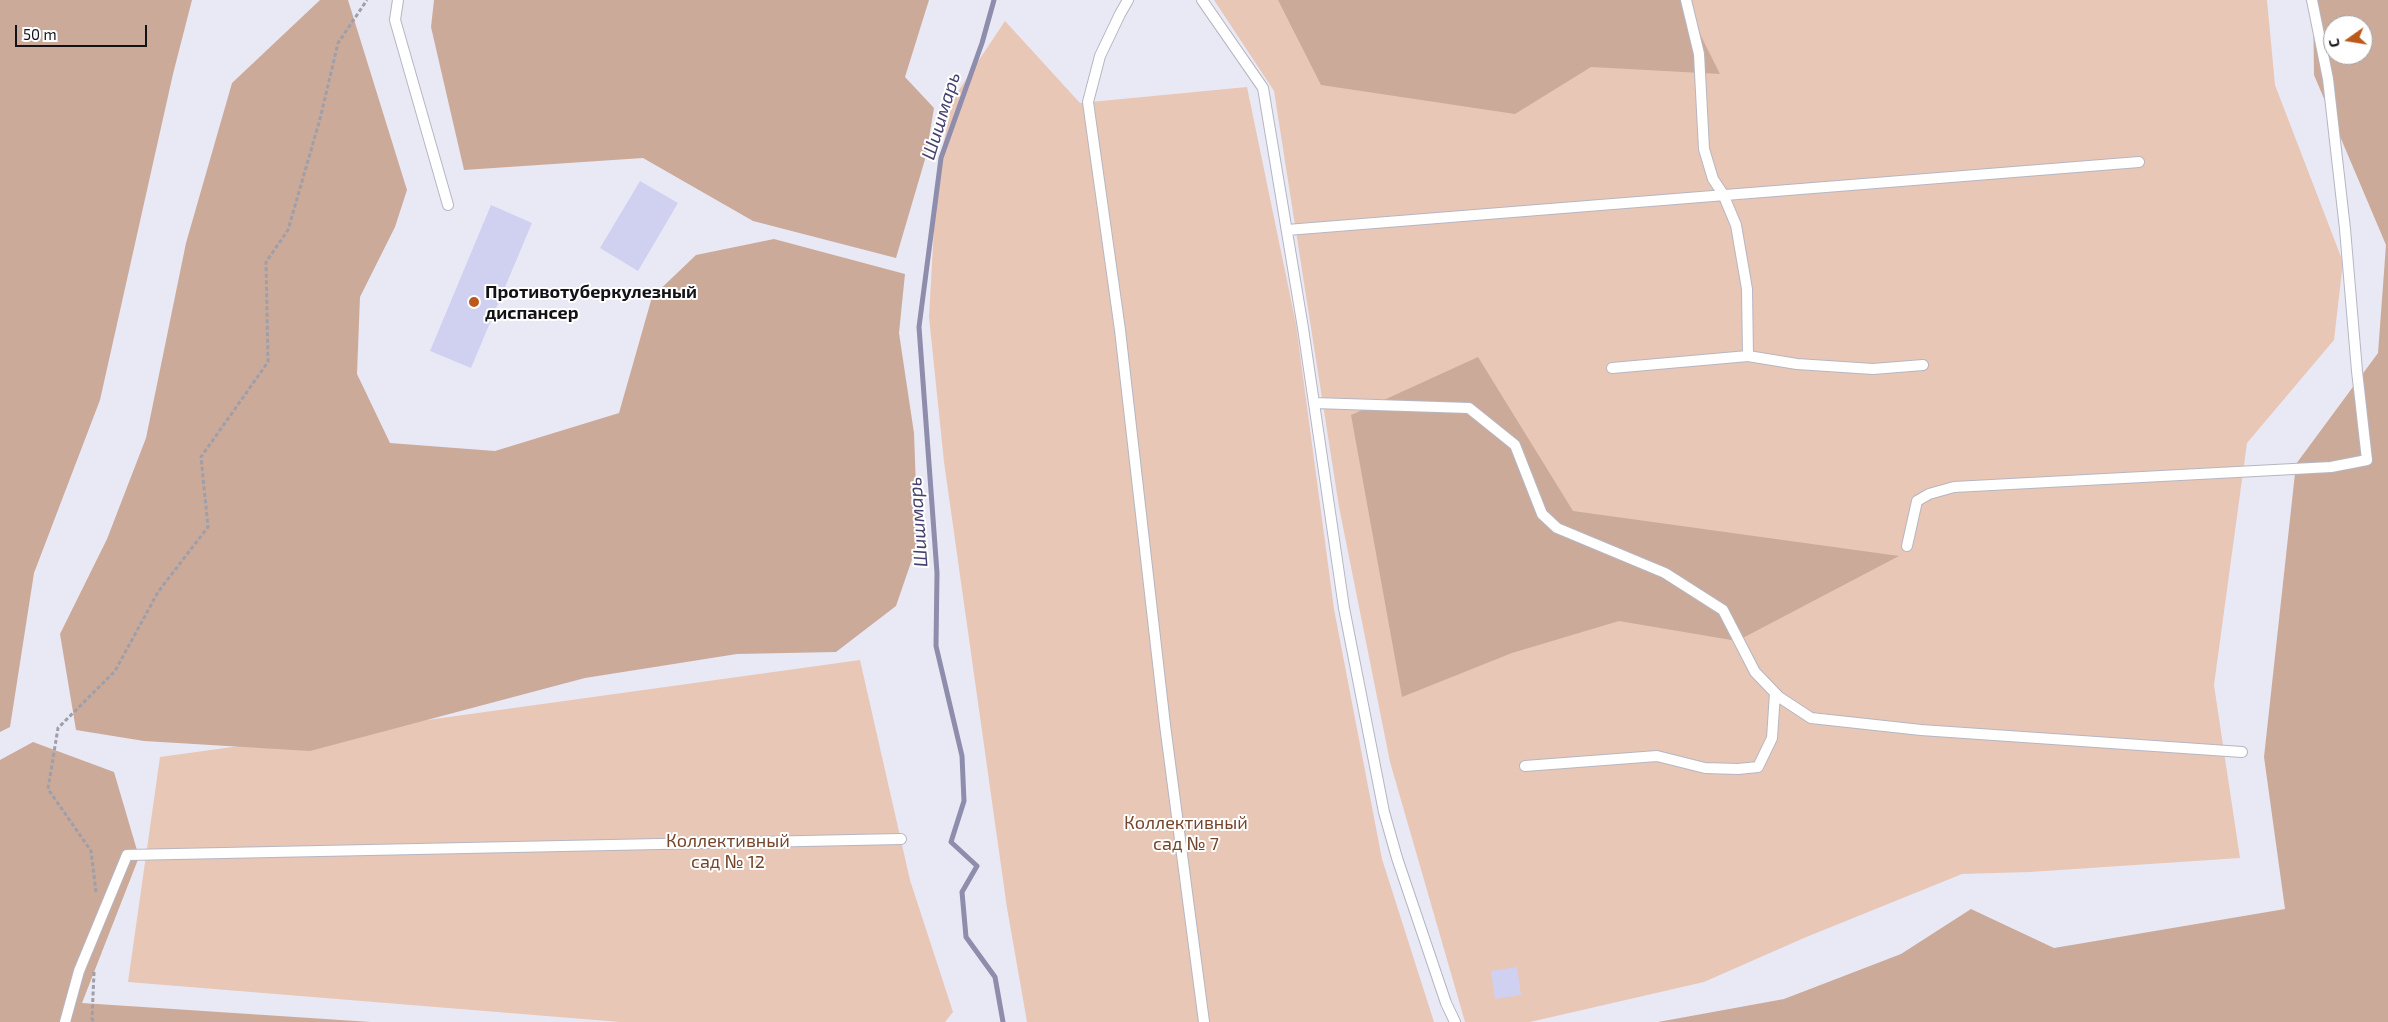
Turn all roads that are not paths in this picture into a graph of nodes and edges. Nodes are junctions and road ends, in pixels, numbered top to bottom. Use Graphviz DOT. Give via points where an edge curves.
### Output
graph roads {
  1 [pos="398,0"];
  2 [pos="1128,0"];
  3 [pos="1202,0"];
  4 [pos="1686,0"];
  5 [pos="2312,0"];
  6 [pos="2138,162"];
  7 [pos="1723,194"];
  8 [pos="448,205"];
  9 [pos="1287,230"];
  10 [pos="1748,356"];
  11 [pos="1923,365"];
  12 [pos="1612,368"];
  13 [pos="1314,403"];
  14 [pos="1906,546"];
  15 [pos="1775,693"];
  16 [pos="2242,752"];
  17 [pos="1525,766"];
  18 [pos="901,839"];
  19 [pos="65,1022"];
  20 [pos="1204,1022"];
  21 [pos="1455,1022"];
  1 -- 8 [label="lane" via="395,20"];
  2 -- 20 [label="lane" via="1100,56 1088,102 1120,330 1164,726"];
  3 -- 9 [label="lane" via="1263,88"];
  4 -- 7 [label="lane" via="1699,54 1704,149 1713,179"];
  5 -- 14 [label="lane" via="2328,79 2367,460 2331,467 1954,488 1917,500"];
  6 -- 7 [label="lane"];
  7 -- 9 [label="lane"];
  7 -- 10 [label="lane" via="1736,225 1746,289"];
  9 -- 13 [label="lane"];
  10 -- 11 [label="lane" via="1797,364 1863,368"];
  10 -- 12 [label="lane"];
  13 -- 15 [label="lane" via="1469,408 1515,445 1542,514 1557,528 1664,573 1723,610 1754,672"];
  13 -- 21 [label="lane" via="1344,608 1384,812"];
  15 -- 16 [label="lane" via="1811,718 1921,730"];
  15 -- 17 [label="lane" via="1772,738 1758,767 1705,768 1657,756"];
  18 -- 19 [label="lane" via="127,855 79,971"];
}
